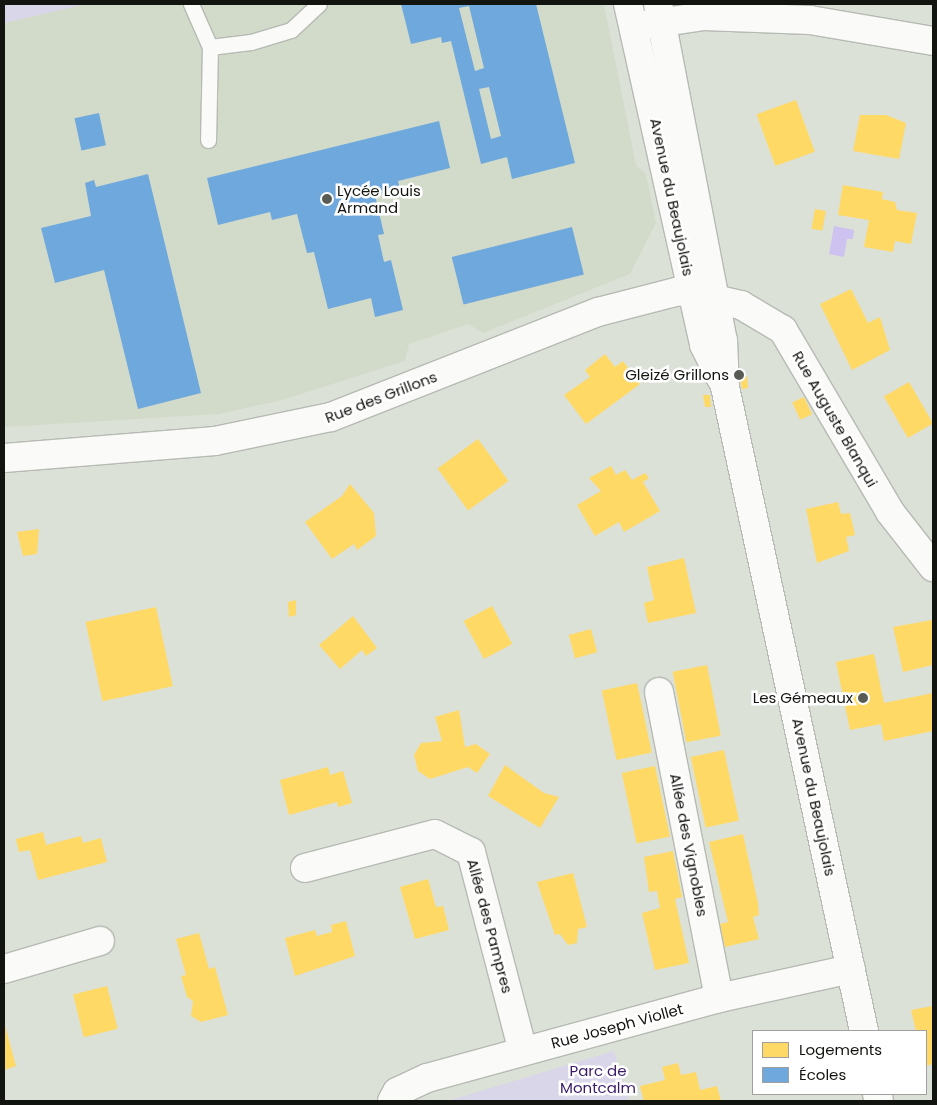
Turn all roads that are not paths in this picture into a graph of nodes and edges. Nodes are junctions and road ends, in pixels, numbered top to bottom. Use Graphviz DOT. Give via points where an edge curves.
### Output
graph roads {
  1 [pos="191,4"];
  2 [pos="319,4"];
  3 [pos="774,4"];
  4 [pos="660,12"];
  5 [pos="631,16"];
  6 [pos="810,20"];
  7 [pos="933,41"];
  8 [pos="210,46"];
  9 [pos="208,140"];
  10 [pos="705,297"];
  11 [pos="4,458"];
  12 [pos="933,567"];
  13 [pos="659,692"];
  14 [pos="305,868"];
  15 [pos="100,941"];
  16 [pos="4,969"];
  17 [pos="851,969"];
  18 [pos="719,998"];
  19 [pos="864,1030"];
  20 [pos="523,1051"];
  21 [pos="392,1101"];
  1 -- 8 [label="lane"];
  2 -- 8 [label="lane" via="291,30 251,42"];
  3 -- 6 [label="street"];
  4 -- 5 [label="street"];
  4 -- 6 [label="street"];
  4 -- 10 [label="street, Avenue du Beaujolais"];
  5 -- 10 [label="street, Avenue du Beaujolais"];
  6 -- 7 [label="street"];
  8 -- 9 [label="lane"];
  10 -- 11 [label="street, Rue des Grillons" via="666,292 598,312 331,417 215,441"];
  10 -- 12 [label="street, Rue Auguste Blanqui" via="764,316 783,330 890,512"];
  10 -- 17 [label="street, Avenue du Beaujolais"];
  13 -- 18 [label="street, Allée des Vignobles"];
  14 -- 20 [label="street, Allée des Pampres" via="434,834 471,852"];
  15 -- 16 [label="street"];
  17 -- 18 [label="street, Rue Joseph Viollet"];
  17 -- 19 [label="street, Avenue du Beaujolais"];
  18 -- 20 [label="street, Rue Joseph Viollet"];
  20 -- 21 [label="street, Rue Joseph Viollet" via="427,1078 397,1092"];
}
